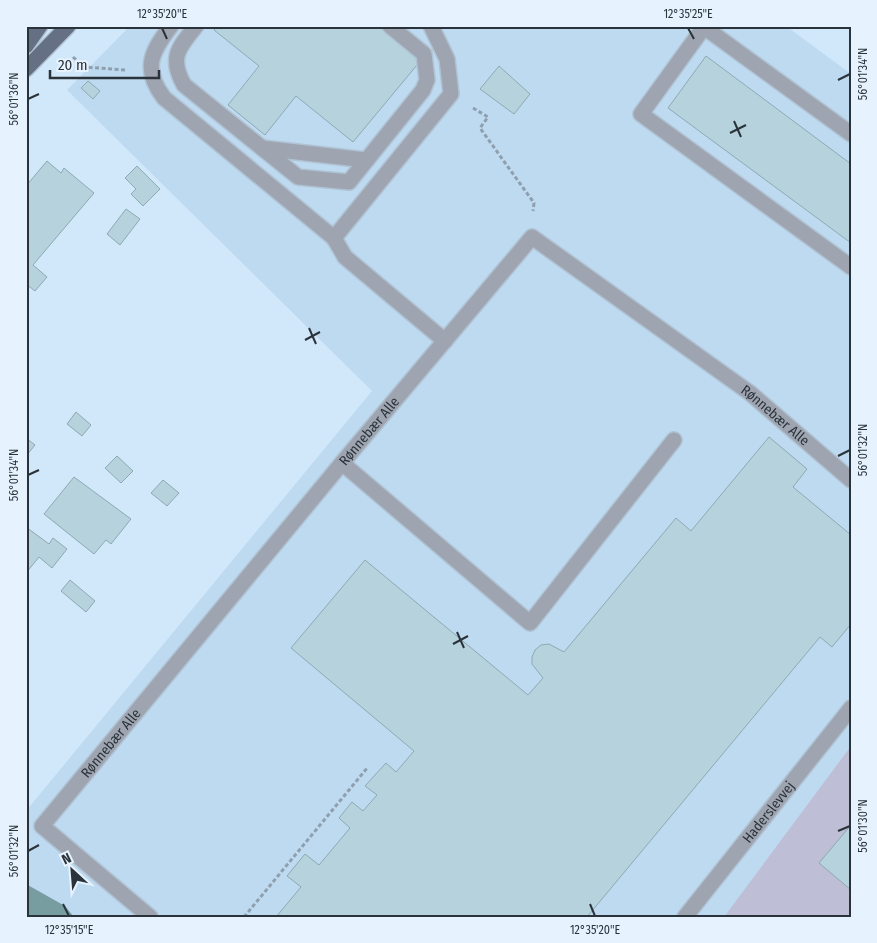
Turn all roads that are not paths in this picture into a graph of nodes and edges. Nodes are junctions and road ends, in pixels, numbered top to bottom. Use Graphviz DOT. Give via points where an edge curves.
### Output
graph roads {
  1 [pos="40,26"];
  2 [pos="68,26"];
  3 [pos="171,26"];
  4 [pos="196,26"];
  5 [pos="390,26"];
  6 [pos="430,26"];
  7 [pos="26,46"];
  8 [pos="26,69"];
  9 [pos="851,134"];
  10 [pos="262,148"];
  11 [pos="366,160"];
  12 [pos="334,238"];
  13 [pos="851,266"];
  14 [pos="445,341"];
  15 [pos="674,440"];
  16 [pos="342,463"];
  17 [pos="851,480"];
  18 [pos="851,708"];
  19 [pos="150,917"];
  20 [pos="685,917"];
  1 -- 7 [label="main road"];
  2 -- 8 [label="main road"];
  3 -- 12 [label="street" via="156,45 151,58 155,87 164,98"];
  4 -- 10 [label="street" via="175,57 177,72 184,85"];
  5 -- 11 [label="street" via="424,54 426,80 423,90"];
  6 -- 12 [label="street" via="447,59 451,94"];
  9 -- 13 [label="street" via="704,28 641,114"];
  10 -- 11 [label="street"];
  10 -- 11 [label="street" via="298,177 349,182"];
  12 -- 14 [label="street" via="345,257"];
  14 -- 16 [label="street, Rønnebær Alle"];
  14 -- 17 [label="street, Rønnebær Alle" via="532,237 750,393"];
  15 -- 16 [label="street" via="530,623"];
  16 -- 19 [label="street, Rønnebær Alle" via="42,826"];
  18 -- 20 [label="street, Haderslevvej"];
}
